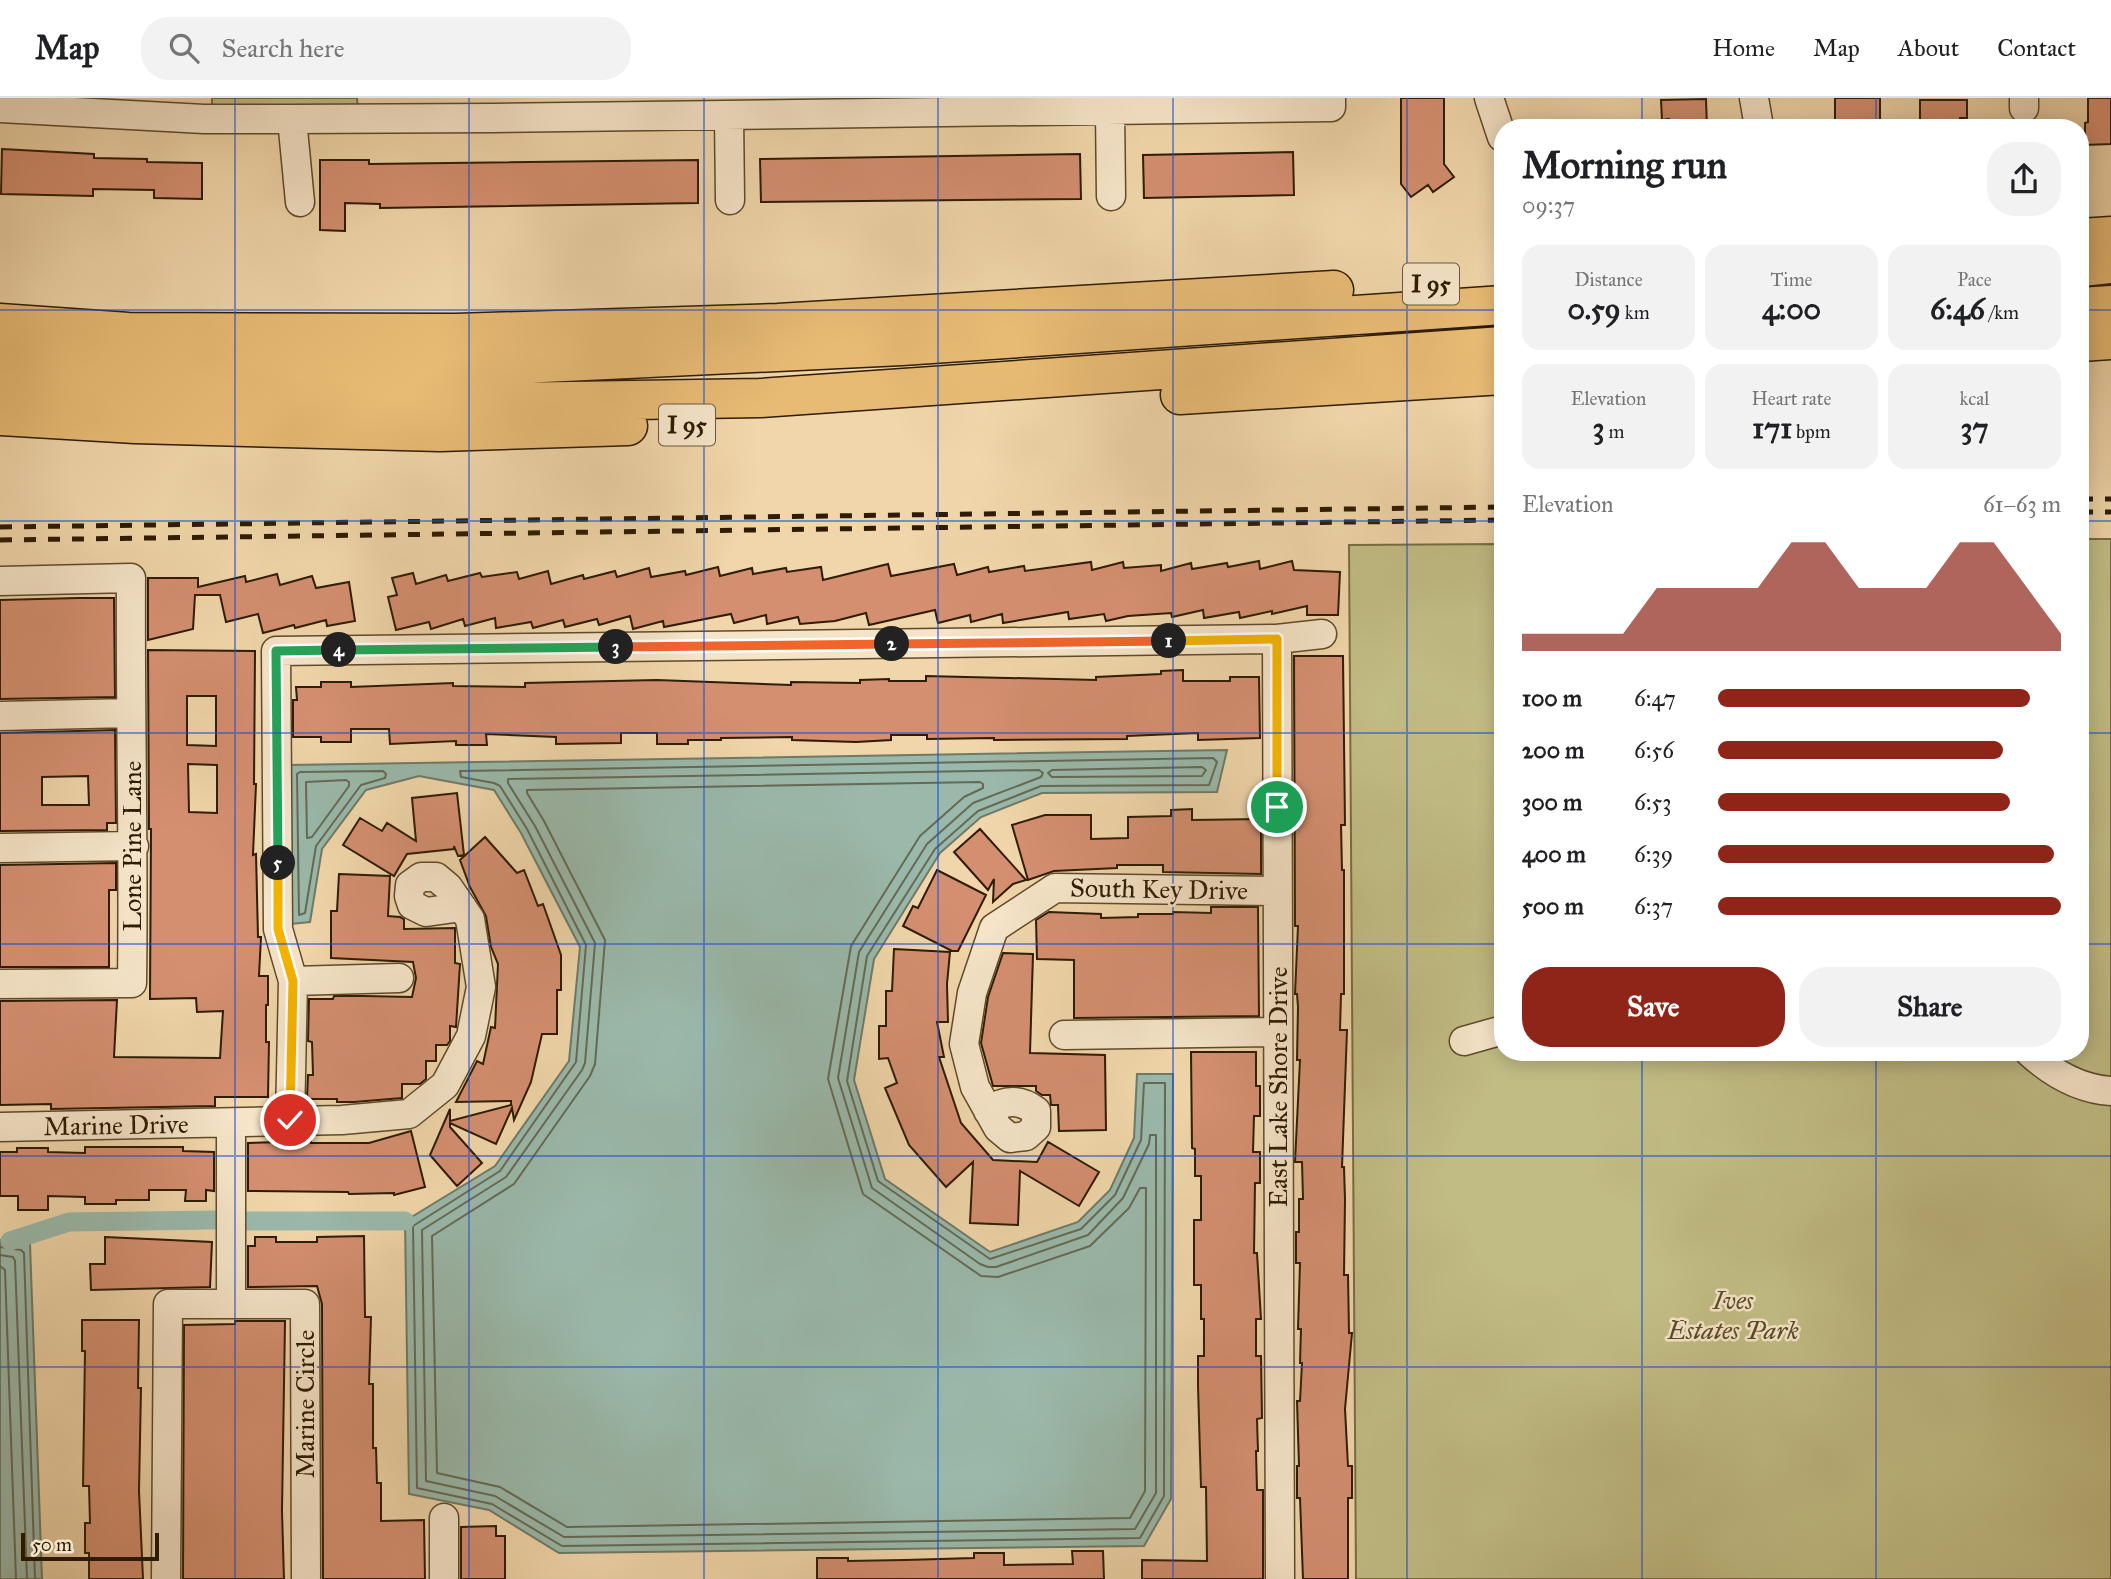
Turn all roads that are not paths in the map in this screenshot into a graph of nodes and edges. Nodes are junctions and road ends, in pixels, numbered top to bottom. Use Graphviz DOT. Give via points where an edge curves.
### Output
graph roads {
  1 [pos="1489,98"];
  2 [pos="1331,102"];
  3 [pos="0,108"];
  4 [pos="204,108"];
  5 [pos="493,108"];
  6 [pos="1110,110"];
  7 [pos="729,115"];
  8 [pos="292,119"];
  9 [pos="1496,119"];
  10 [pos="1111,196"];
  11 [pos="730,200"];
  12 [pos="300,202"];
  13 [pos="2111,236"];
  14 [pos="2089,237"];
  15 [pos="2111,264"];
  16 [pos="2089,266"];
  17 [pos="1494,280"];
  18 [pos="2111,305"];
  19 [pos="1494,306"];
  20 [pos="2089,306"];
  21 [pos="0,323"];
  22 [pos="2111,340"];
  23 [pos="2089,341"];
  24 [pos="1494,347"];
  25 [pos="0,357"];
  26 [pos="1494,376"];
  27 [pos="0,388"];
  28 [pos="0,416"];
  29 [pos="0,580"];
  30 [pos="1322,634"];
  31 [pos="1277,639"];
  32 [pos="130,713"];
  33 [pos="0,716"];
  34 [pos="134,846"];
  35 [pos="0,848"];
  36 [pos="1277,891"];
  37 [pos="462,907"];
  38 [pos="399,978"];
  39 [pos="293,981"];
  40 [pos="0,985"];
  41 [pos="1279,1032"];
  42 [pos="1494,1033"];
  43 [pos="1064,1035"];
  44 [pos="1464,1041"];
  45 [pos="2041,1061"];
  46 [pos="2111,1091"];
  47 [pos="988,1111"];
  48 [pos="290,1120"];
  49 [pos="231,1124"];
  50 [pos="0,1127"];
  51 [pos="232,1304"];
  52 [pos="444,1518"];
  53 [pos="166,1579"];
  54 [pos="306,1579"];
  55 [pos="444,1579"];
  56 [pos="1280,1579"];
  1 -- 9 [label="street"];
  2 -- 6 [label="street"];
  3 -- 4 [label="street"];
  4 -- 8 [label="street"];
  5 -- 7 [label="street"];
  5 -- 8 [label="street"];
  6 -- 7 [label="street"];
  6 -- 10 [label="street"];
  7 -- 11 [label="street"];
  8 -- 12 [label="street"];
  13 -- 14 [label="highway"];
  15 -- 16 [label="highway"];
  17 -- 21 [label="highway, I 95" via="778,323 456,333 128,332"];
  18 -- 20 [label="highway"];
  19 -- 25 [label="highway" via="902,346 416,369"];
  22 -- 23 [label="highway"];
  24 -- 27 [label="highway" via="760,398 374,404"];
  26 -- 28 [label="highway, I 95" via="757,423 440,432"];
  29 -- 32 [label="street, Lone Pine Lane" via="131,578"];
  30 -- 31 [label="street"];
  31 -- 36 [label="street, East Lake Shore Drive"];
  31 -- 39 [label="street" via="276,651 278,929"];
  32 -- 33 [label="street"];
  32 -- 34 [label="street, Lone Pine Lane"];
  34 -- 35 [label="street"];
  34 -- 40 [label="street, Lone Pine Lane" via="132,983"];
  36 -- 41 [label="street, East Lake Shore Drive"];
  36 -- 47 [label="street, South Key Drive" via="1055,888 994,928 972,993 964,1044 975,1087"];
  37 -- 48 [label="street, Marine Drive" via="470,919 481,987 471,1037 445,1085 409,1114"];
  38 -- 39 [label="street"];
  39 -- 48 [label="street"];
  41 -- 43 [label="street"];
  41 -- 56 [label="street, East Lake Shore Drive"];
  42 -- 44 [label="street"];
  45 -- 46 [label="street" via="2062,1077 2093,1090"];
  48 -- 49 [label="street, Marine Drive"];
  49 -- 50 [label="street, Marine Drive"];
  49 -- 51 [label="street"];
  51 -- 53 [label="street, Marine Circle" via="168,1304"];
  51 -- 54 [label="street, Marine Circle" via="305,1304"];
  52 -- 55 [label="street"];
}
